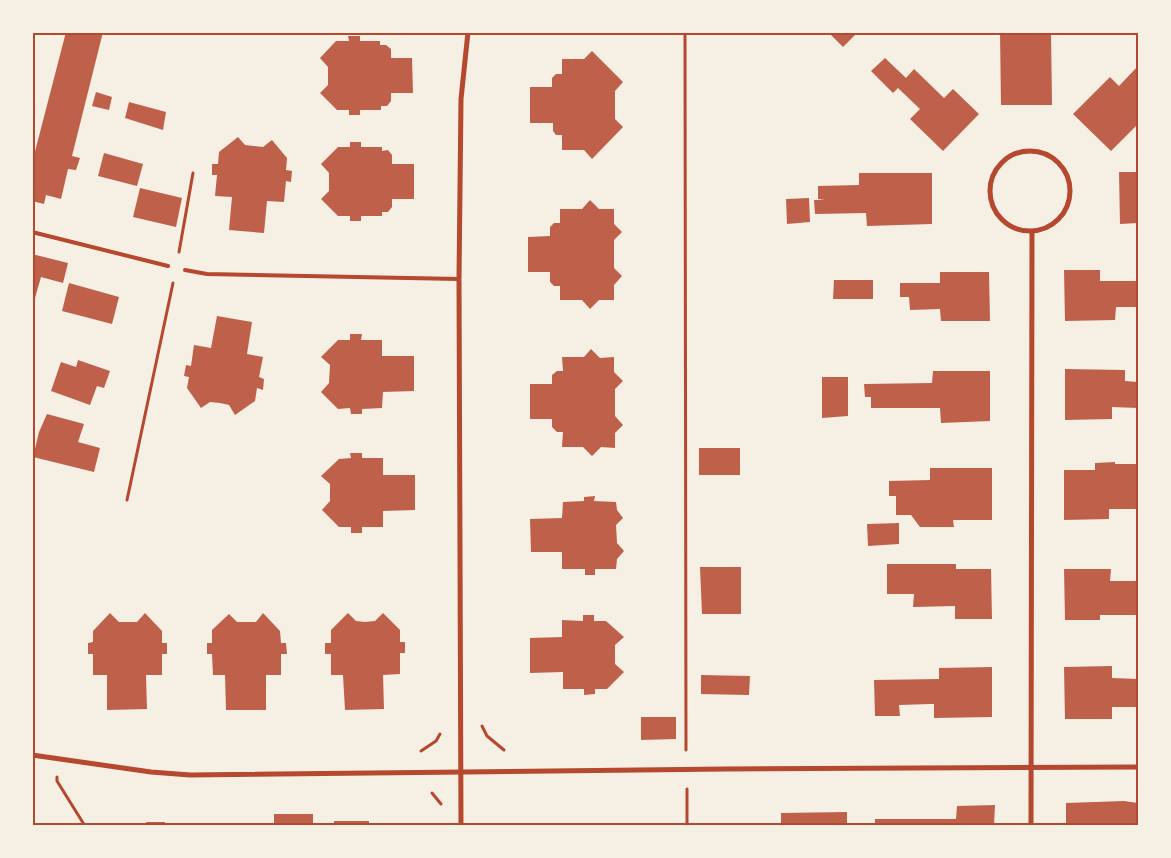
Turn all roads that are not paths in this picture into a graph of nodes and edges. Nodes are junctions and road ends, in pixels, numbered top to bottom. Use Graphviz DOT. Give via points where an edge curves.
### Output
graph roads {
  1 [pos="468,32"];
  2 [pos="32,232"];
  3 [pos="1032,232"];
  4 [pos="168,266"];
  5 [pos="185,270"];
  6 [pos="459,279"];
  7 [pos="32,755"];
  8 [pos="1138,767"];
  9 [pos="1030,768"];
  10 [pos="462,771"];
  11 [pos="461,826"];
  12 [pos="1030,826"];
  1 -- 6 [label="street" via="461,99"];
  2 -- 4 [label="lane"];
  3 -- 3 [label="street" via="1045,229 1065,213 1071,188 1068,176 1051,156 1038,151 1012,154 1001,162 989,188 996,214 1006,224"];
  3 -- 9 [label="street"];
  5 -- 6 [label="lane" via="207,274"];
  6 -- 10 [label="street"];
  7 -- 10 [label="street" via="190,775"];
  8 -- 9 [label="street"];
  9 -- 10 [label="street"];
  9 -- 12 [label="street"];
  10 -- 11 [label="street"];
}
